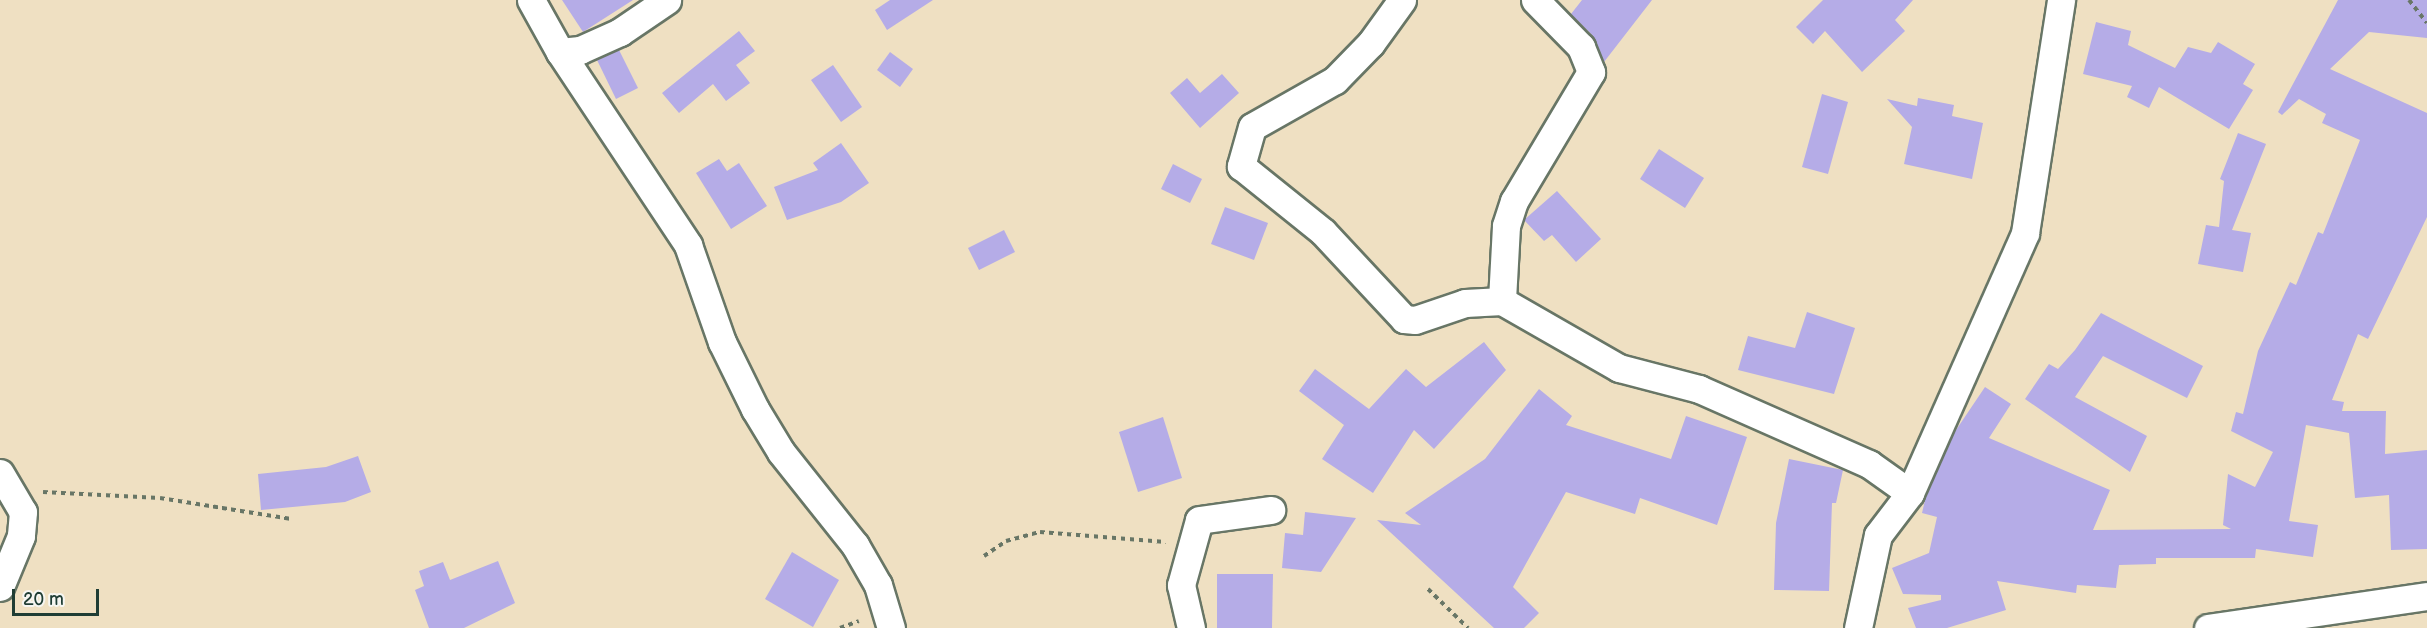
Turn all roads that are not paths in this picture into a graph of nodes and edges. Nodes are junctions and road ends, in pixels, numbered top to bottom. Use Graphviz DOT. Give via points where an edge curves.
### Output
graph roads {
  1 [pos="531,0"];
  2 [pos="668,0"];
  3 [pos="1402,0"];
  4 [pos="1535,0"];
  5 [pos="2061,0"];
  6 [pos="560,52"];
  7 [pos="1502,300"];
  8 [pos="3,484"];
  9 [pos="1910,492"];
  10 [pos="1271,510"];
  11 [pos="0,586"];
  12 [pos="2427,596"];
  13 [pos="891,628"];
  14 [pos="1191,628"];
  15 [pos="1858,628"];
  16 [pos="2208,628"];
  1 -- 6 [label="street"];
  2 -- 6 [label="street" via="620,32 580,50"];
  3 -- 7 [label="street" via="1371,43 1335,80 1252,127 1241,166 1323,232 1404,319 1416,320 1466,303"];
  4 -- 7 [label="street" via="1581,47 1591,72 1514,201 1506,226"];
  5 -- 9 [label="street" via="2025,233"];
  6 -- 13 [label="street" via="688,245 722,342 755,409 781,452 855,545 878,585"];
  7 -- 9 [label="street" via="1619,368 1699,389 1803,440 1869,464"];
  8 -- 11 [label="street" via="22,512 21,536"];
  9 -- 15 [label="street" via="1878,535"];
  10 -- 14 [label="street" via="1199,520 1191,536 1181,585"];
  12 -- 16 [label="street"];
}
